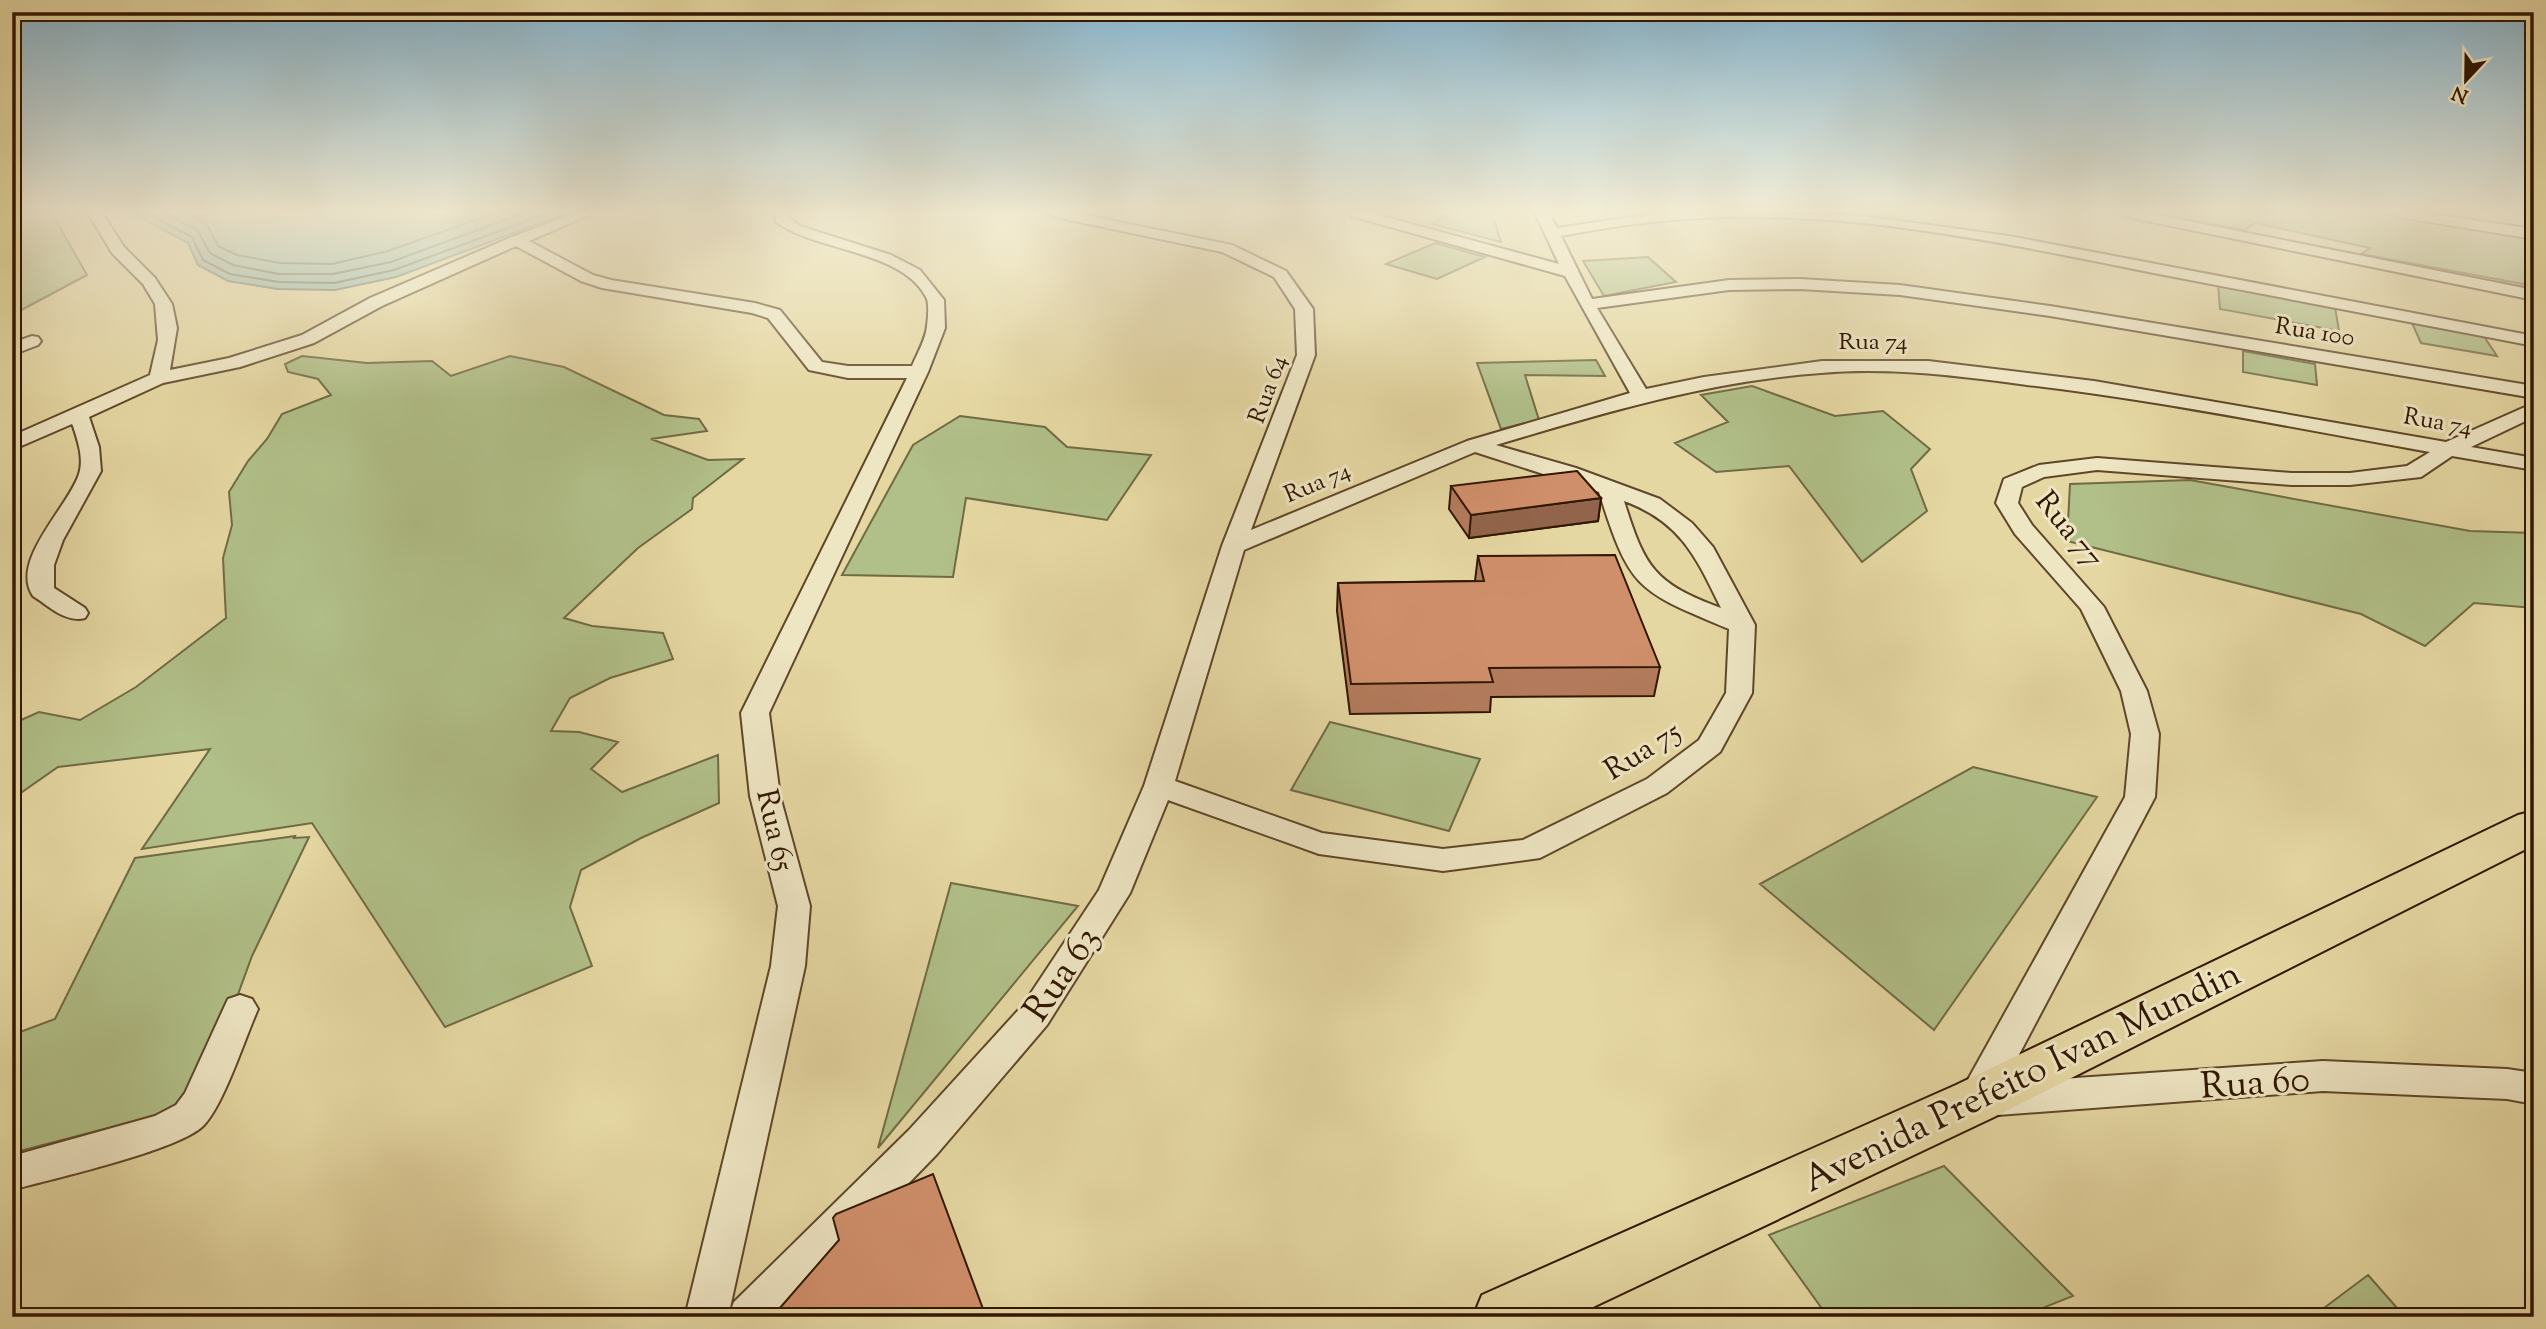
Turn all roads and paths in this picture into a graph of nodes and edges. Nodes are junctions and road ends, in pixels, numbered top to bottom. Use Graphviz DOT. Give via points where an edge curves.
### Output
graph roads {
  1 [pos="143,275"];
  2 [pos="437,275"];
  3 [pos="582,275"];
  4 [pos="917,275"];
  5 [pos="1281,275"];
  6 [pos="1573,275"];
  7 [pos="2188,275"];
  8 [pos="2435,275"];
  9 [pos="2534,295"];
  10 [pos="1587,305"];
  11 [pos="32,341"];
  12 [pos="2534,341"];
  13 [pos="12,350"];
  14 [pos="919,372"];
  15 [pos="158,378"];
  16 [pos="2534,392"];
  17 [pos="1641,396"];
  18 [pos="2534,409"];
  19 [pos="78,414"];
  20 [pos="12,444"];
  21 [pos="1474,445"];
  22 [pos="2446,450"];
  23 [pos="2534,464"];
  24 [pos="1609,488"];
  25 [pos="1234,546"];
  26 [pos="76,613"];
  27 [pos="1742,625"];
  28 [pos="1159,786"];
  29 [pos="2534,825"];
  30 [pos="240,1009"];
  31 [pos="2534,1089"];
  32 [pos="1975,1101"];
  33 [pos="12,1173"];
  34 [pos="706,1317"];
  35 [pos="749,1317"];
  36 [pos="1504,1317"];
  1 -- 15 [label="street" via="165,303 169,322"];
  2 -- 15 [label="street" via="307,339 244,360"];
  3 -- 14 [label="street" via="608,285 774,314 816,366 829,370"];
  4 -- 14 [label="street" via="936,300 936,328"];
  5 -- 25 [label="street, Rua 64" via="1304,309 1306,355"];
  6 -- 10 [label="street"];
  7 -- 12 [label="street"];
  8 -- 9 [label="street"];
  10 -- 16 [label="street, Rua 100" via="1749,284 1924,293"];
  10 -- 17 [label="street"];
  11 -- 13 [label="street"];
  14 -- 34 [label="street, Rua 65" via="754,713 765,796 794,906 788,966"];
  15 -- 19 [label="street"];
  17 -- 21 [label="street, Rua 74"];
  17 -- 22 [label="street, Rua 74" via="1822,367 1928,368 2094,387"];
  18 -- 22 [label="street, Rua 77"];
  19 -- 20 [label="street"];
  19 -- 26 [label="street" via="91,467 51,539 40,577 42,590"];
  21 -- 24 [label="street, Rua 75"];
  21 -- 25 [label="street, Rua 74"];
  22 -- 23 [label="street, Rua 74"];
  22 -- 32 [label="street, Rua 77" via="2413,472 2350,479 2097,464 2039,471 2012,484 2007,503 2092,607 2134,691 2145,734 2140,797"];
  24 -- 27 [label="street, Rua 75" via="1651,504 1684,527 1705,552"];
  24 -- 27 [label="street" via="1634,560 1646,578 1662,590"];
  25 -- 28 [label="street, Rua 63"];
  27 -- 28 [label="street, Rua 75" via="1739,693 1710,746 1657,786 1529,850 1443,860 1319,843"];
  28 -- 35 [label="street, Rua 63" via="1114,893 1035,1015 923,1142"];
  29 -- 32 [label="main road, Avenida Prefeito Ivan Mundin"];
  30 -- 33 [label="street" via="189,1116 165,1130"];
  31 -- 32 [label="street, Rua 60" via="2323,1076"];
  32 -- 36 [label="main road, Avenida Prefeito Ivan Mundin"];
}
